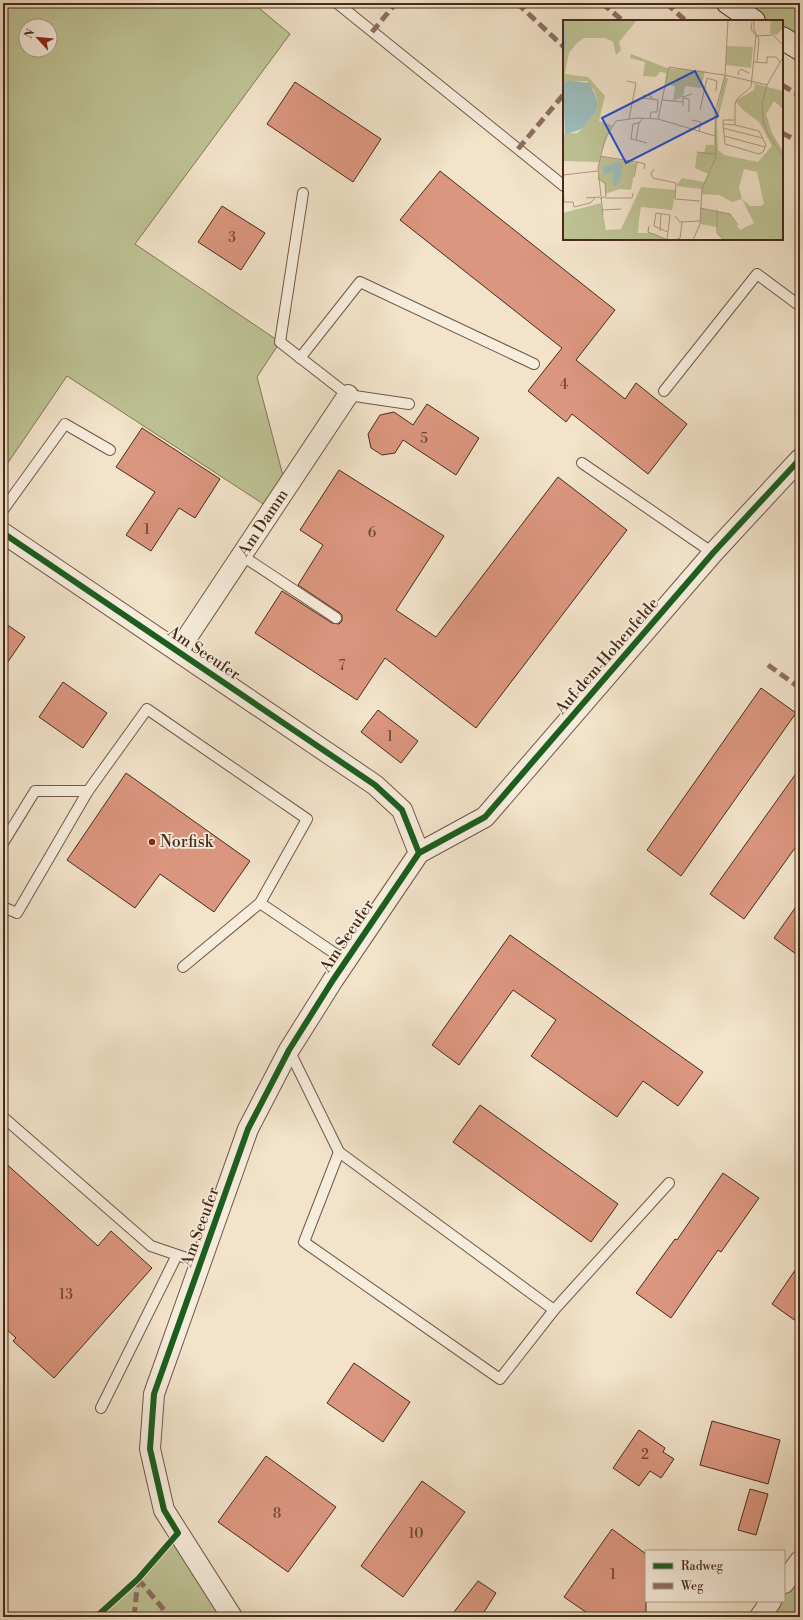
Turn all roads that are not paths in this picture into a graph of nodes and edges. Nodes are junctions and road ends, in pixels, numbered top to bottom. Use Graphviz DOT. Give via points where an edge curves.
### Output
graph roads {
  1 [pos="337,3"];
  2 [pos="728,3"];
  3 [pos="753,20"];
  4 [pos="783,39"];
  5 [pos="800,49"];
  6 [pos="563,185"];
  7 [pos="303,193"];
  8 [pos="800,306"];
  9 [pos="300,358"];
  10 [pos="534,364"];
  11 [pos="664,392"];
  12 [pos="348,395"];
  13 [pos="409,404"];
  14 [pos="110,450"];
  15 [pos="800,459"];
  16 [pos="582,463"];
  17 [pos="3,510"];
  18 [pos="3,533"];
  19 [pos="713,554"];
  20 [pos="241,555"];
  21 [pos="336,618"];
  22 [pos="178,650"];
  23 [pos="88,791"];
  24 [pos="3,843"];
  25 [pos="419,853"];
  26 [pos="260,904"];
  27 [pos="3,907"];
  28 [pos="346,961"];
  29 [pos="183,967"];
  30 [pos="289,1050"];
  31 [pos="3,1117"];
  32 [pos="339,1152"];
  33 [pos="669,1183"];
  34 [pos="177,1255"];
  35 [pos="201,1263"];
  36 [pos="554,1310"];
  37 [pos="101,1408"];
  38 [pos="800,1561"];
  39 [pos="785,1582"];
  40 [pos="770,1602"];
  41 [pos="232,1617"];
  42 [pos="760,1617"];
  1 -- 6 [label="lane"];
  2 -- 3 [label="main road"];
  4 -- 5 [label="main road"];
  7 -- 9 [label="lane" via="280,342"];
  8 -- 11 [label="lane" via="757,274"];
  9 -- 10 [label="lane" via="360,282"];
  9 -- 12 [label="lane"];
  12 -- 13 [label="lane"];
  12 -- 20 [label="street, Am Damm"];
  14 -- 17 [label="lane" via="65,424"];
  15 -- 19 [label="street, Auf dem Hohenfelde"];
  16 -- 19 [label="lane"];
  18 -- 22 [label="street, Am Seeufer"];
  19 -- 25 [label="street, Auf dem Hohenfelde" via="485,817"];
  20 -- 21 [label="lane"];
  20 -- 22 [label="street, Am Damm"];
  22 -- 25 [label="street, Am Seeufer" via="375,785 402,810"];
  23 -- 24 [label="lane" via="35,791"];
  23 -- 26 [label="lane" via="147,709 307,819"];
  23 -- 27 [label="lane" via="17,913"];
  25 -- 28 [label="street, Am Seeufer"];
  26 -- 28 [label="lane"];
  26 -- 29 [label="lane"];
  28 -- 30 [label="street, Am Seeufer"];
  30 -- 32 [label="lane"];
  30 -- 35 [label="street, Am Seeufer" via="248,1129"];
  31 -- 34 [label="lane" via="151,1246"];
  32 -- 36 [label="lane"];
  32 -- 36 [label="lane" via="304,1242 500,1379"];
  33 -- 36 [label="lane"];
  34 -- 35 [label="lane"];
  34 -- 37 [label="lane"];
  35 -- 41 [label="street, Am Seeufer" via="154,1394 150,1449 164,1510"];
  38 -- 39 [label="street"];
  40 -- 42 [label="street"];
}
